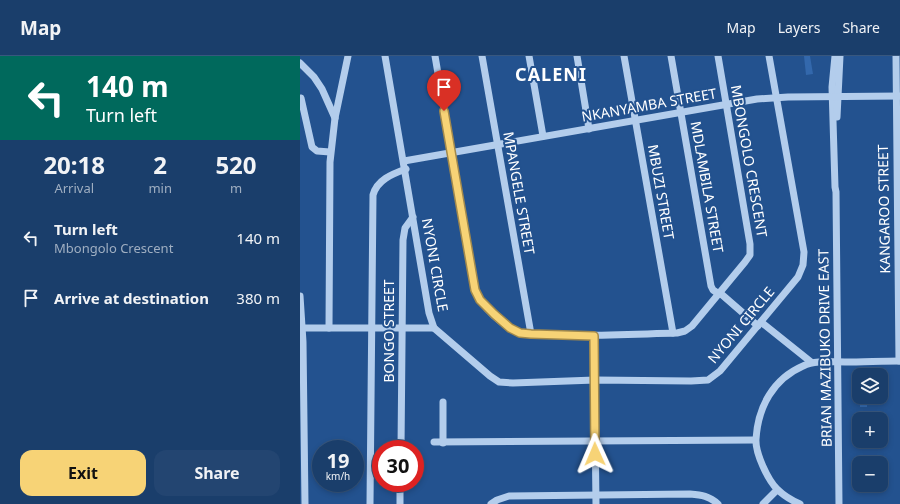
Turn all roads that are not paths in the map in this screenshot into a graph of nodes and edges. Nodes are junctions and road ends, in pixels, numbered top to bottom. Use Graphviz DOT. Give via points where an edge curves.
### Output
graph roads {
  1 [pos="348,56"];
  2 [pos="386,56"];
  3 [pos="435,56"];
  4 [pos="482,56"];
  5 [pos="529,56"];
  6 [pos="577,56"];
  7 [pos="624,56"];
  8 [pos="672,56"];
  9 [pos="718,56"];
  10 [pos="769,56"];
  11 [pos="835,56"];
  12 [pos="840,56"];
  13 [pos="896,56"];
  14 [pos="300,63"];
  15 [pos="898,96"];
  16 [pos="776,97"];
  17 [pos="835,97"];
  18 [pos="301,98"];
  19 [pos="726,105"];
  20 [pos="682,112"];
  21 [pos="336,118"];
  22 [pos="635,121"];
  23 [pos="589,129"];
  24 [pos="544,136"];
  25 [pos="498,145"];
  26 [pos="898,145"];
  27 [pos="330,152"];
  28 [pos="452,153"];
  29 [pos="404,161"];
  30 [pos="406,169"];
  31 [pos="899,208"];
  32 [pos="413,217"];
  33 [pos="899,263"];
  34 [pos="717,293"];
  35 [pos="300,296"];
  36 [pos="760,324"];
  37 [pos="303,328"];
  38 [pos="328,328"];
  39 [pos="372,328"];
  40 [pos="402,328"];
  41 [pos="434,328"];
  42 [pos="673,333"];
  43 [pos="531,334"];
  44 [pos="594,336"];
  45 [pos="900,361"];
  46 [pos="811,362"];
  47 [pos="838,362"];
  48 [pos="595,380"];
  49 [pos="442,402"];
  50 [pos="401,440"];
  51 [pos="756,440"];
  52 [pos="595,441"];
  53 [pos="434,442"];
  54 [pos="443,443"];
  55 [pos="777,490"];
  56 [pos="400,492"];
  57 [pos="596,495"];
  58 [pos="305,504"];
  59 [pos="370,504"];
  60 [pos="400,504"];
  61 [pos="491,504"];
  62 [pos="596,504"];
  63 [pos="718,504"];
  64 [pos="763,504"];
  65 [pos="800,504"];
  66 [pos="840,504"];
  1 -- 21 [label="street"];
  2 -- 29 [label="street, NYONI CIRCLE"];
  3 -- 28 [label="street, MBONGOLO CRESCENT"];
  4 -- 25 [label="street, MPANGELE STREET"];
  5 -- 24 [label="street"];
  6 -- 23 [label="street"];
  7 -- 22 [label="street, MBUZI STREET"];
  8 -- 20 [label="street, MDLAMBILA STREET"];
  9 -- 19 [label="street, MBONGOLO CRESCENT"];
  10 -- 16 [label="street, NYONI CIRCLE"];
  11 -- 17 [label="street, BRIAN MAZIBUKO DRIVE EAST"];
  12 -- 17 [label="street, BRIAN MAZIBUKO DRIVE EAST"];
  13 -- 15 [label="street, KANGAROO STREET"];
  14 -- 21 [label="street" via="322,89"];
  15 -- 17 [label="street, NKANYAMBA STREET"];
  15 -- 26 [label="street, KANGAROO STREET"];
  16 -- 17 [label="street, NKANYAMBA STREET"];
  16 -- 19 [label="street, NKANYAMBA STREET"];
  16 -- 36 [label="street, NYONI CIRCLE" via="804,256 798,277"];
  17 -- 47 [label="street, BRIAN MAZIBUKO DRIVE EAST"];
  18 -- 27 [label="street" via="312,147 317,151"];
  19 -- 20 [label="street, NKANYAMBA STREET"];
  19 -- 34 [label="street, MBONGOLO CRESCENT" via="751,251 746,262"];
  20 -- 22 [label="street, NKANYAMBA STREET"];
  20 -- 34 [label="street, MDLAMBILA STREET" via="711,286"];
  21 -- 27 [label="street"];
  22 -- 23 [label="street, NKANYAMBA STREET"];
  22 -- 42 [label="street, MBUZI STREET"];
  23 -- 24 [label="street, NKANYAMBA STREET"];
  24 -- 25 [label="street, NKANYAMBA STREET"];
  25 -- 28 [label="street, NKANYAMBA STREET"];
  25 -- 43 [label="street, MPANGELE STREET"];
  26 -- 31 [label="street, KANGAROO STREET"];
  27 -- 38 [label="street"];
  28 -- 29 [label="street, NKANYAMBA STREET"];
  28 -- 43 [label="street, MBONGOLO CRESCENT" via="478,297 510,328"];
  29 -- 30 [label="street, NYONI CIRCLE"];
  30 -- 32 [label="street, NYONI CIRCLE"];
  30 -- 39 [label="street" via="381,182 373,195"];
  31 -- 33 [label="street, KANGAROO STREET"];
  32 -- 40 [label="street, BONGO STREET" via="405,228 402,240"];
  32 -- 41 [label="street, NYONI CIRCLE"];
  33 -- 45 [label="street, KANGAROO STREET"];
  34 -- 36 [label="street"];
  34 -- 42 [label="street, MBONGOLO CRESCENT" via="696,322 688,329"];
  35 -- 37 [label="street"];
  36 -- 46 [label="street"];
  36 -- 48 [label="street, NYONI CIRCLE" via="720,371 708,380"];
  37 -- 38 [label="street"];
  37 -- 58 [label="street"];
  38 -- 39 [label="street"];
  39 -- 40 [label="street"];
  39 -- 59 [label="street"];
  40 -- 41 [label="street"];
  40 -- 50 [label="street, BONGO STREET"];
  41 -- 48 [label="street, NYONI CIRCLE" via="499,382 513,384"];
  42 -- 44 [label="street, MBONGOLO CRESCENT"];
  43 -- 44 [label="street, MBONGOLO CRESCENT"];
  44 -- 48 [label="street"];
  45 -- 47 [label="street"];
  46 -- 47 [label="street"];
  46 -- 51 [label="street" via="788,374 771,391 762,410"];
  47 -- 66 [label="street, BRIAN MAZIBUKO DRIVE EAST"];
  48 -- 52 [label="street"];
  49 -- 54 [label="street"];
  51 -- 52 [label="street"];
  51 -- 55 [label="street" via="764,468"];
  52 -- 54 [label="street"];
  52 -- 57 [label="street"];
  53 -- 54 [label="street"];
  55 -- 64 [label="street"];
  55 -- 65 [label="street"];
  56 -- 60 [label="street"];
  57 -- 61 [label="street" via="509,496"];
  57 -- 62 [label="street"];
  57 -- 63 [label="street" via="699,494 709,497"];
}
